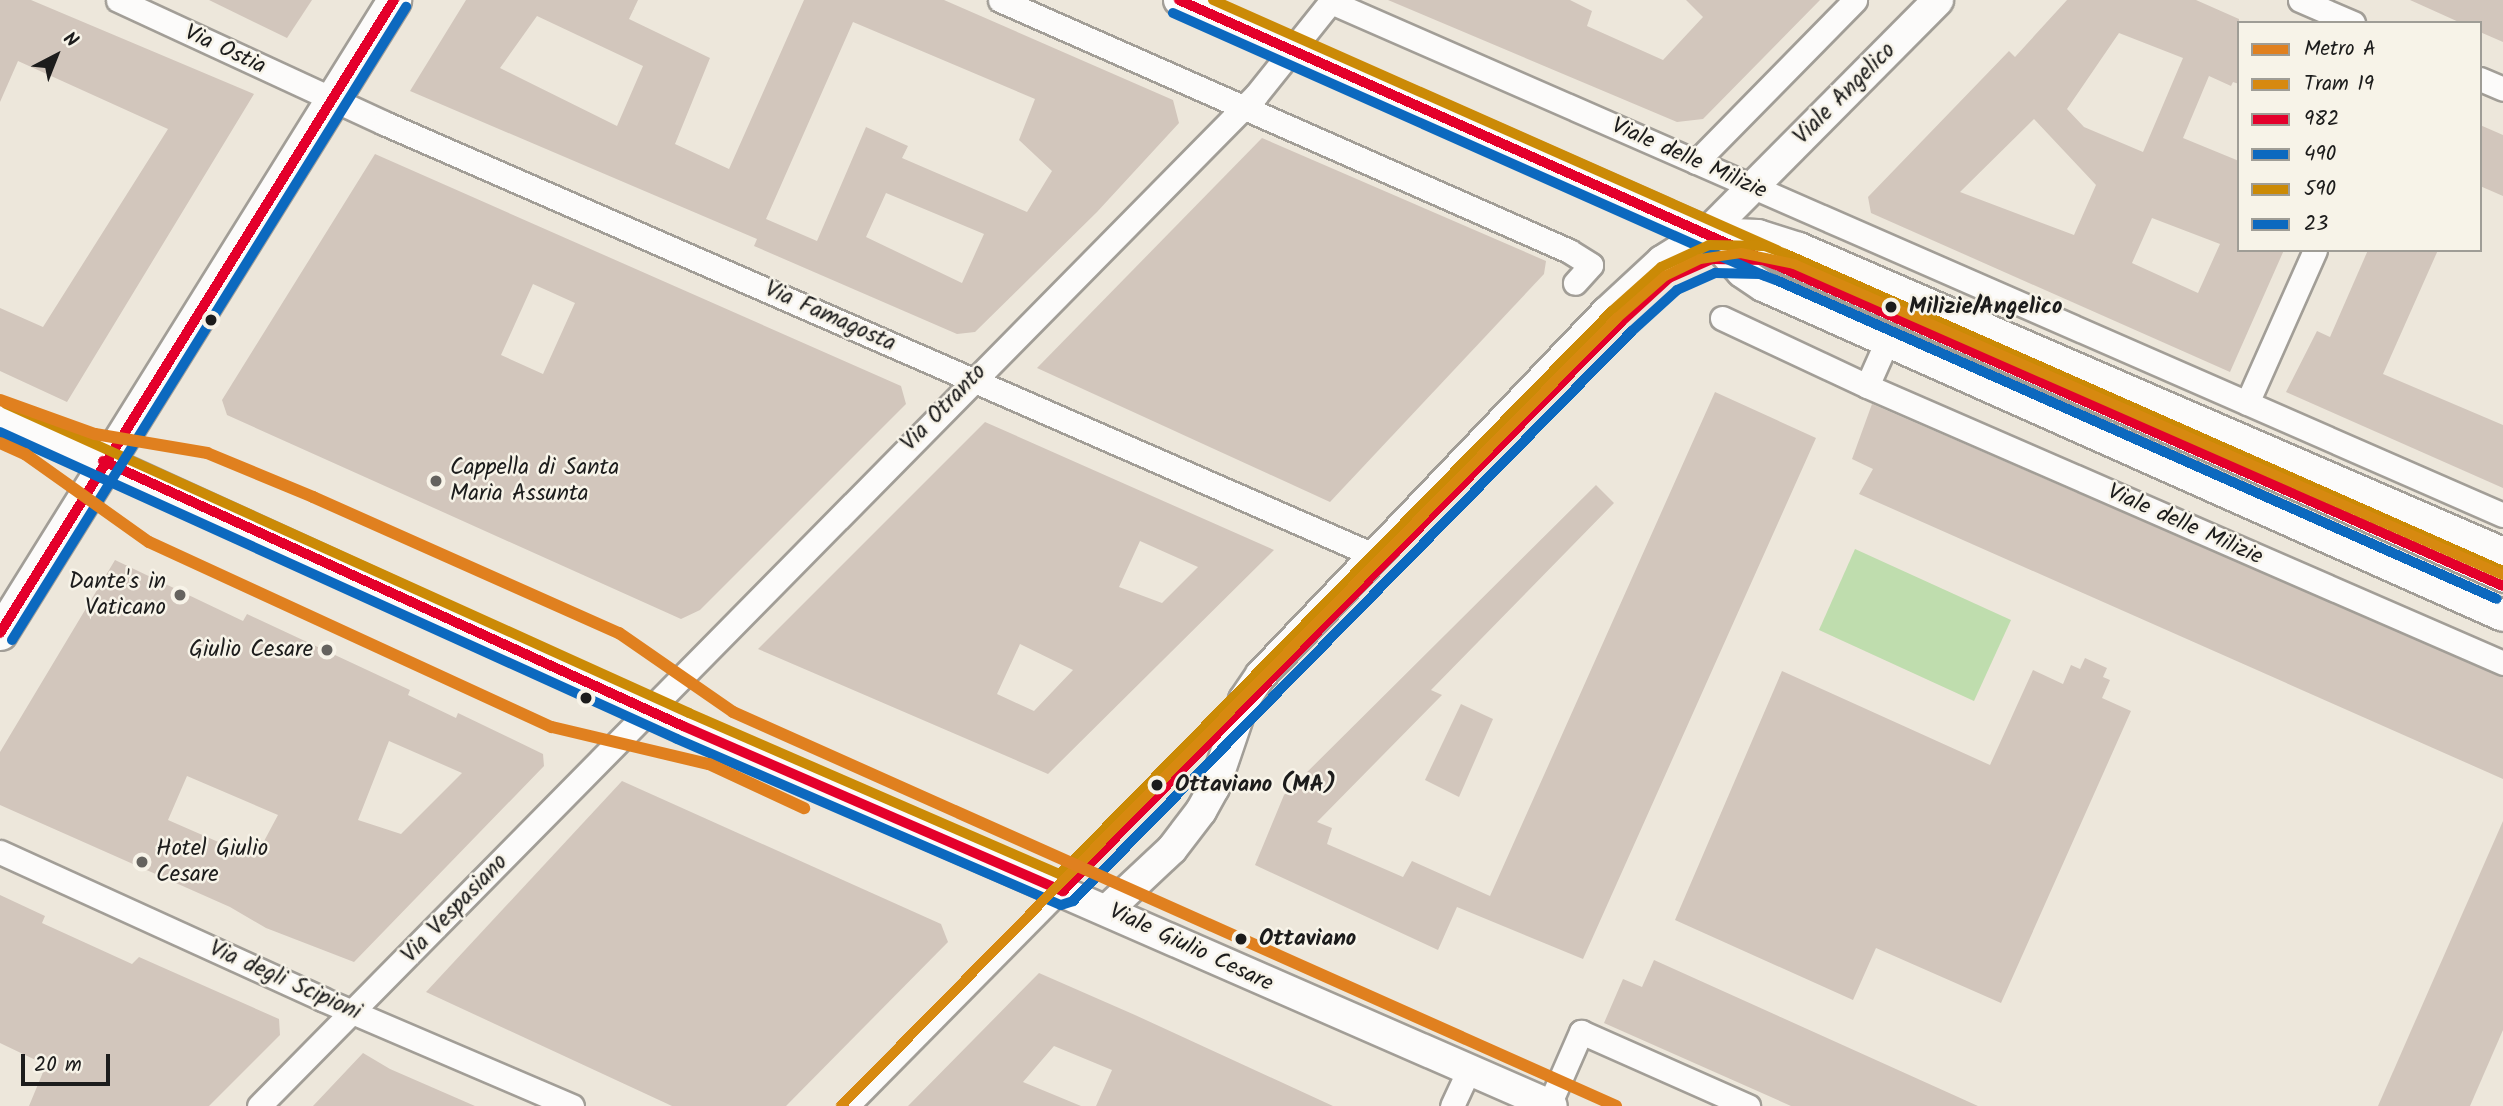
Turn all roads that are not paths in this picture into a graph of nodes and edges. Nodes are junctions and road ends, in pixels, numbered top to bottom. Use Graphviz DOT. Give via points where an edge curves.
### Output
graph roads {
  1 [pos="118,0"];
  2 [pos="394,0"];
  3 [pos="1000,0"];
  4 [pos="1855,0"];
  5 [pos="1938,0"];
  6 [pos="2300,0"];
  7 [pos="1332,1"];
  8 [pos="1191,2"];
  9 [pos="2348,21"];
  10 [pos="1293,50"];
  11 [pos="2482,80"];
  12 [pos="2503,89"];
  13 [pos="333,99"];
  14 [pos="1242,108"];
  15 [pos="1696,162"];
  16 [pos="1752,187"];
  17 [pos="1707,233"];
  18 [pos="2314,252"];
  19 [pos="1575,283"];
  20 [pos="2047,317"];
  21 [pos="1723,318"];
  22 [pos="1887,341"];
  23 [pos="2032,348"];
  24 [pos="972,379"];
  25 [pos="1867,386"];
  26 [pos="2247,403"];
  27 [pos="0,416"];
  28 [pos="103,461"];
  29 [pos="2467,499"];
  30 [pos="2503,515"];
  31 [pos="2428,521"];
  32 [pos="1364,551"];
  33 [pos="2503,553"];
  34 [pos="2503,586"];
  35 [pos="2503,616"];
  36 [pos="0,633"];
  37 [pos="2503,663"];
  38 [pos="649,711"];
  39 [pos="0,852"];
  40 [pos="1063,891"];
  41 [pos="1107,910"];
  42 [pos="353,1011"];
  43 [pos="1469,1070"];
  44 [pos="1550,1105"];
  45 [pos="259,1106"];
  46 [pos="572,1106"];
  47 [pos="851,1106"];
  48 [pos="1452,1106"];
  49 [pos="1748,1106"];
  1 -- 13 [label="street, Via Ostia"];
  2 -- 13 [label="main road"];
  3 -- 14 [label="street"];
  4 -- 15 [label="street"];
  5 -- 16 [label="street, Viale Angelico"];
  6 -- 9 [label="street"];
  7 -- 10 [label="street"];
  7 -- 15 [label="street, Viale delle Milizie"];
  8 -- 10 [label="street, Viale delle Milizie"];
  10 -- 14 [label="street"];
  10 -- 17 [label="street, Viale delle Milizie"];
  11 -- 12 [label="street"];
  13 -- 24 [label="street, Via Famagosta"];
  13 -- 28 [label="main road"];
  14 -- 19 [label="street" via="1562,248 1591,265"];
  14 -- 24 [label="street, Via Otranto"];
  15 -- 16 [label="street, Viale delle Milizie"];
  16 -- 17 [label="street, Viale Angelico"];
  16 -- 20 [label="street, Viale delle Milizie"];
  17 -- 22 [label="street, Viale delle Milizie" via="1742,272 1763,286"];
  17 -- 23 [label="street, Viale delle Milizie" via="1776,240"];
  17 -- 34 [label="lane, Viale delle Milizie"];
  17 -- 41 [label="street, Viale Angelico" via="1662,261 1607,312 1261,675 1244,699 1214,788 1201,811 1151,871"];
  18 -- 26 [label="street"];
  20 -- 23 [label="street"];
  20 -- 26 [label="street, Viale delle Milizie"];
  21 -- 25 [label="street, Viale delle Milizie"];
  22 -- 25 [label="street"];
  22 -- 35 [label="street, Viale delle Milizie"];
  23 -- 31 [label="street, Viale delle Milizie"];
  24 -- 32 [label="street, Via Famagosta"];
  24 -- 38 [label="street, Via Otranto"];
  25 -- 37 [label="street, Viale delle Milizie"];
  26 -- 29 [label="street, Viale delle Milizie"];
  27 -- 28 [label="main road"];
  28 -- 36 [label="main road"];
  28 -- 38 [label="street, Viale Giulio Cesare"];
  29 -- 30 [label="street, Viale delle Milizie"];
  29 -- 31 [label="street"];
  31 -- 33 [label="street, Viale delle Milizie"];
  38 -- 40 [label="street, Viale Giulio Cesare"];
  38 -- 42 [label="street, Via Vespasiano"];
  39 -- 42 [label="street, Via degli Scipioni"];
  40 -- 41 [label="street, Viale Giulio Cesare"];
  40 -- 47 [label="street"];
  41 -- 43 [label="street, Viale Giulio Cesare"];
  42 -- 45 [label="street, Via Vespasiano"];
  42 -- 46 [label="street, Via degli Scipioni"];
  43 -- 44 [label="street, Viale Giulio Cesare"];
  43 -- 48 [label="street"];
  44 -- 49 [label="street" via="1581,1032"];
}
